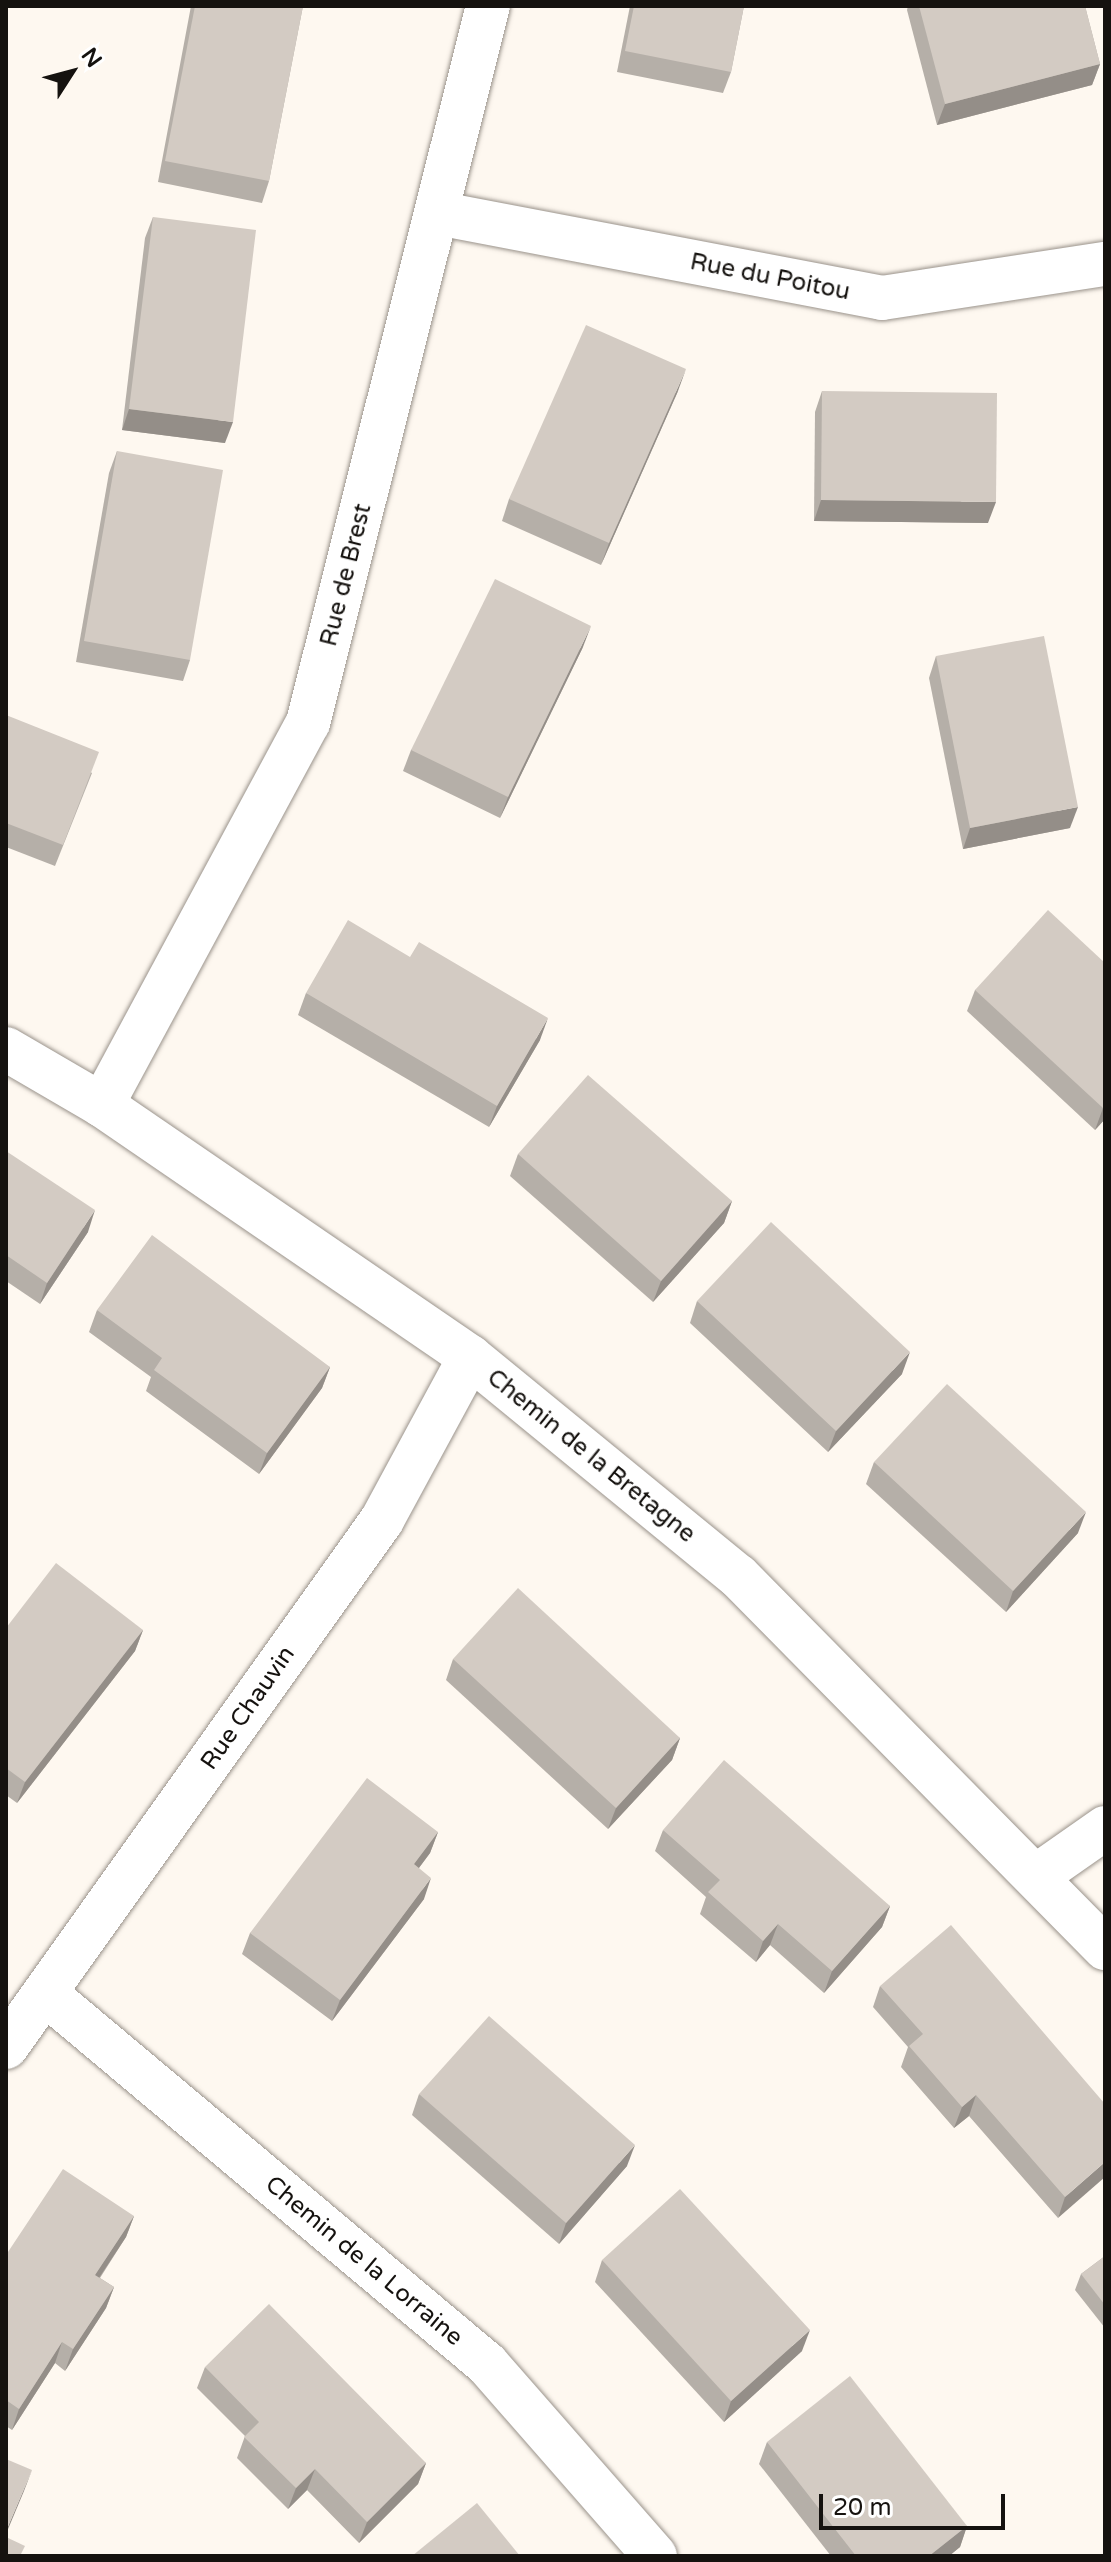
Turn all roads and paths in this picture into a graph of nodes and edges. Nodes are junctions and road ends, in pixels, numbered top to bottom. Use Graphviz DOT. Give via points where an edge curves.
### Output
graph roads {
  1 [pos="488,6"];
  2 [pos="437,213"];
  3 [pos="1105,264"];
  4 [pos="6,1049"];
  5 [pos="102,1105"];
  6 [pos="470,1357"];
  7 [pos="1105,1828"];
  8 [pos="1038,1875"];
  9 [pos="1105,1948"];
  10 [pos="46,1994"];
  11 [pos="6,2047"];
  12 [pos="655,2556"];
  1 -- 2 [label="street, Rue de Brest"];
  2 -- 3 [label="street, Rue du Poitou" via="882,298"];
  2 -- 5 [label="street, Rue de Brest" via="308,723"];
  4 -- 5 [label="street, Chemin de la Bretagne"];
  5 -- 6 [label="street, Chemin de la Bretagne"];
  6 -- 8 [label="street, Chemin de la Bretagne" via="738,1576"];
  6 -- 10 [label="street, Rue Chauvin" via="382,1520"];
  7 -- 8 [label="street"];
  8 -- 9 [label="street, Chemin de la Bretagne"];
  10 -- 11 [label="street, Rue Chauvin"];
  10 -- 12 [label="street, Chemin de la Lorraine" via="487,2364"];
}
